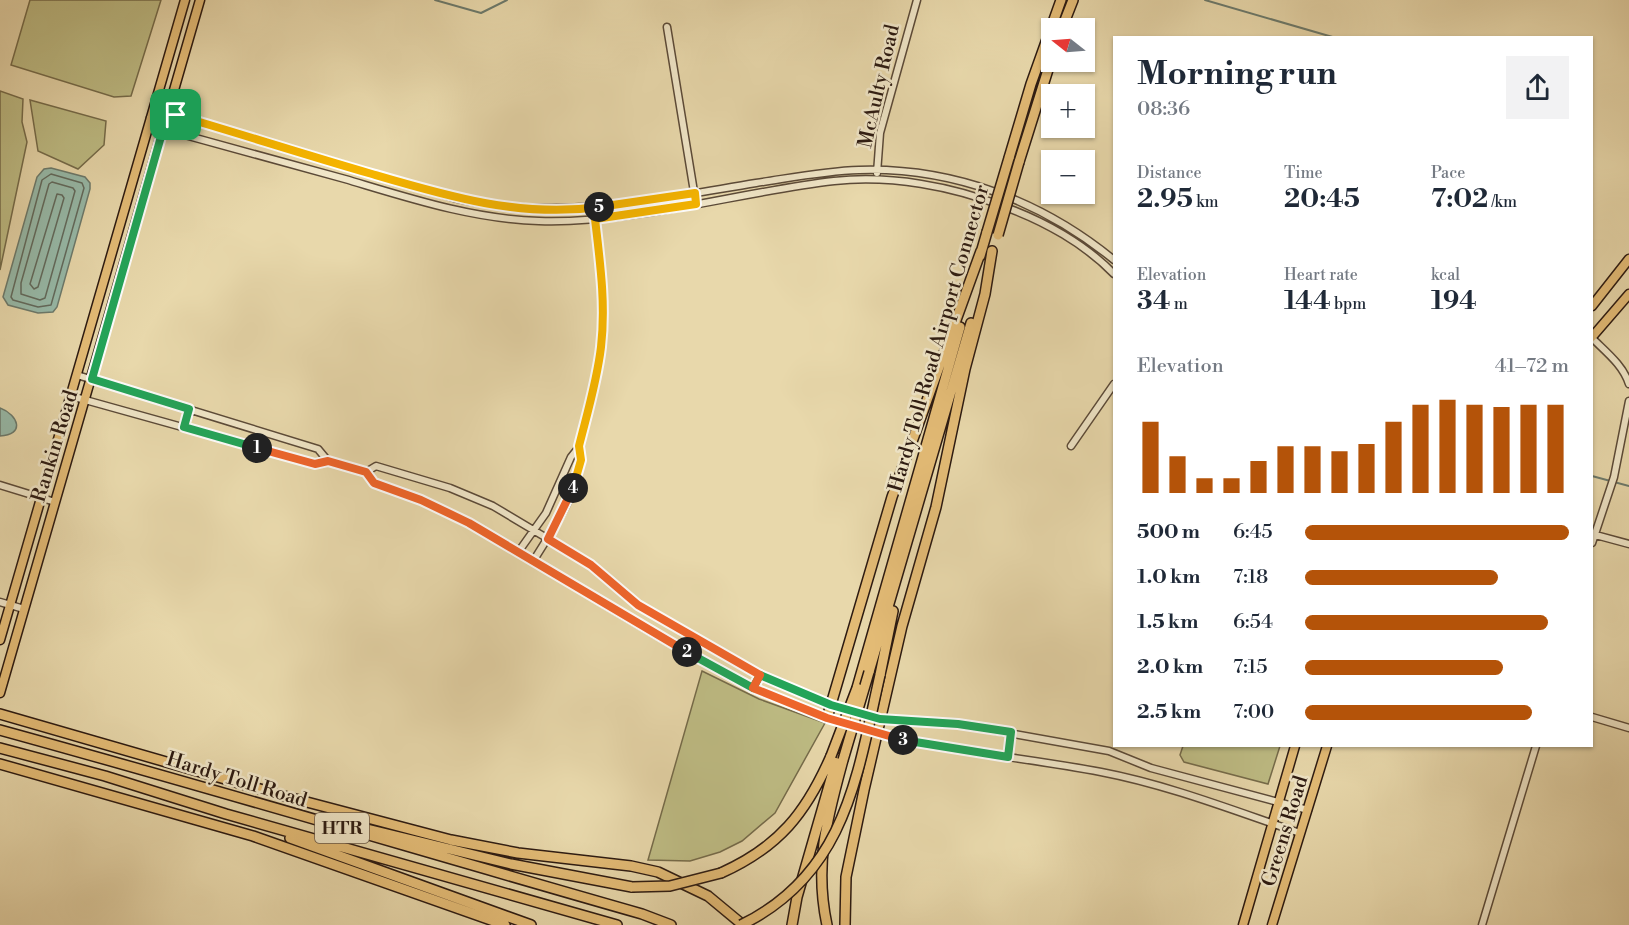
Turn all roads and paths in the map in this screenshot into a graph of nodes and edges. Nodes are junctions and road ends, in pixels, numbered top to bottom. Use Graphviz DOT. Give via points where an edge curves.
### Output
graph roads {
  1 [pos="185,0"];
  2 [pos="200,0"];
  3 [pos="917,0"];
  4 [pos="1061,0"];
  5 [pos="1073,0"];
  6 [pos="1066,18"];
  7 [pos="667,27"];
  8 [pos="1047,72"];
  9 [pos="168,112"];
  10 [pos="150,118"];
  11 [pos="163,129"];
  12 [pos="290,150"];
  13 [pos="287,163"];
  14 [pos="877,170"];
  15 [pos="775,180"];
  16 [pos="877,180"];
  17 [pos="406,184"];
  18 [pos="988,189"];
  19 [pos="778,191"];
  20 [pos="695,193"];
  21 [pos="402,196"];
  22 [pos="985,199"];
  23 [pos="696,204"];
  24 [pos="488,205"];
  25 [pos="593,208"];
  26 [pos="486,217"];
  27 [pos="595,219"];
  28 [pos="981,251"];
  29 [pos="992,251"];
  30 [pos="1629,258"];
  31 [pos="1113,259"];
  32 [pos="1113,270"];
  33 [pos="1629,294"];
  34 [pos="1593,305"];
  35 [pos="1593,336"];
  36 [pos="1593,338"];
  37 [pos="77,375"];
  38 [pos="92,379"];
  39 [pos="1629,384"];
  40 [pos="1113,385"];
  41 [pos="71,396"];
  42 [pos="85,400"];
  43 [pos="1629,401"];
  44 [pos="189,409"];
  45 [pos="184,427"];
  46 [pos="579,446"];
  47 [pos="1071,446"];
  48 [pos="328,461"];
  49 [pos="366,472"];
  50 [pos="0,486"];
  51 [pos="921,495"];
  52 [pos="41,498"];
  53 [pos="55,502"];
  54 [pos="534,530"];
  55 [pos="1593,534"];
  56 [pos="548,539"];
  57 [pos="1629,544"];
  58 [pos="519,551"];
  59 [pos="534,561"];
  60 [pos="0,602"];
  61 [pos="10,605"];
  62 [pos="24,609"];
  63 [pos="0,640"];
  64 [pos="866,671"];
  65 [pos="760,675"];
  66 [pos="753,688"];
  67 [pos="0,693"];
  68 [pos="831,705"];
  69 [pos="0,714"];
  70 [pos="1593,717"];
  71 [pos="827,718"];
  72 [pos="880,719"];
  73 [pos="1629,728"];
  74 [pos="0,730"];
  75 [pos="1011,732"];
  76 [pos="877,734"];
  77 [pos="1295,747"];
  78 [pos="1326,747"];
  79 [pos="1536,747"];
  80 [pos="3,749"];
  81 [pos="1008,757"];
  82 [pos="837,758"];
  83 [pos="0,764"];
  84 [pos="1152,768"];
  85 [pos="1147,783"];
  86 [pos="1278,801"];
  87 [pos="1308,810"];
  88 [pos="285,812"];
  89 [pos="226,814"];
  90 [pos="1272,824"];
  91 [pos="1300,833"];
  92 [pos="505,925"];
  93 [pos="531,925"];
  94 [pos="617,925"];
  95 [pos="671,925"];
  96 [pos="742,925"];
  97 [pos="792,925"];
  98 [pos="827,925"];
  99 [pos="845,925"];
  100 [pos="1243,925"];
  101 [pos="1272,925"];
  102 [pos="1482,925"];
  1 -- 10 [label="main road, Rankin Road"];
  2 -- 9 [label="main road, Rankin Road"];
  3 -- 14 [label="street, McAulty Road" via="884,113"];
  4 -- 28 [label="highway, Hardy Toll Road Airport Connector, bridge" via="1031,84"];
  5 -- 6 [label="highway"];
  7 -- 20 [label="street"];
  8 -- 29 [label="highway, Hardy Toll Road Airport Connector, bridge"];
  9 -- 10 [label="street"];
  9 -- 11 [label="main road, Rankin Road"];
  9 -- 12 [label="street"];
  10 -- 11 [label="street"];
  10 -- 37 [label="main road, Rankin Road"];
  11 -- 13 [label="street"];
  11 -- 38 [label="main road, Rankin Road"];
  12 -- 13 [label="street"];
  12 -- 17 [label="street"];
  13 -- 21 [label="street"];
  14 -- 15 [label="street"];
  14 -- 16 [label="street, McAulty Road"];
  14 -- 18 [label="street" via="946,177"];
  15 -- 19 [label="street"];
  15 -- 20 [label="street"];
  16 -- 19 [label="street" via="835,181"];
  16 -- 22 [label="street" via="926,185"];
  17 -- 21 [label="street"];
  17 -- 24 [label="street"];
  18 -- 22 [label="street"];
  18 -- 31 [label="street" via="1069,226"];
  19 -- 23 [label="street"];
  20 -- 23 [label="street"];
  20 -- 25 [label="street"];
  21 -- 26 [label="street"];
  22 -- 32 [label="street" via="1045,225"];
  23 -- 27 [label="street"];
  24 -- 25 [label="street" via="542,210"];
  24 -- 26 [label="street"];
  25 -- 27 [label="street"];
  26 -- 27 [label="street" via="539,221"];
  27 -- 46 [label="street" via="602,332 599,363"];
  28 -- 64 [label="highway, Hardy Toll Road Airport Connector"];
  28 -- 68 [label="highway" via="892,497"];
  29 -- 51 [label="highway, Hardy Toll Road Airport Connector"];
  29 -- 72 [label="highway" via="936,507"];
  30 -- 34 [label="main road"];
  33 -- 35 [label="main road"];
  36 -- 39 [label="street" via="1626,374"];
  37 -- 38 [label="street"];
  37 -- 41 [label="main road, Rankin Road"];
  38 -- 42 [label="main road, Rankin Road"];
  38 -- 44 [label="street"];
  40 -- 47 [label="street"];
  41 -- 42 [label="street"];
  41 -- 52 [label="main road, Rankin Road"];
  42 -- 45 [label="street"];
  42 -- 53 [label="main road, Rankin Road"];
  43 -- 55 [label="street" via="1614,477"];
  44 -- 45 [label="street"];
  44 -- 48 [label="street" via="318,449"];
  45 -- 48 [label="street" via="315,464"];
  46 -- 54 [label="street"];
  46 -- 56 [label="street" via="581,460 573,490"];
  48 -- 49 [label="street"];
  49 -- 54 [label="street" via="376,466 450,488 493,506"];
  49 -- 58 [label="street" via="374,483 430,504"];
  50 -- 52 [label="street"];
  51 -- 64 [label="highway"];
  51 -- 96 [label="highway, bridge" via="847,809 833,837 795,887"];
  52 -- 53 [label="street"];
  52 -- 61 [label="main road, Rankin Road"];
  53 -- 62 [label="main road, Rankin Road"];
  54 -- 56 [label="street"];
  54 -- 58 [label="street"];
  55 -- 57 [label="street"];
  56 -- 59 [label="street"];
  56 -- 65 [label="street" via="591,565 638,605"];
  58 -- 59 [label="street"];
  59 -- 66 [label="street"];
  60 -- 61 [label="street"];
  61 -- 62 [label="street"];
  61 -- 63 [label="main road, Rankin Road"];
  62 -- 67 [label="main road, Rankin Road"];
  64 -- 82 [label="highway, bridge"];
  64 -- 82 [label="highway, Hardy Toll Road Airport Connector, bridge" via="857,688"];
  65 -- 66 [label="street"];
  65 -- 68 [label="street"];
  66 -- 71 [label="street"];
  68 -- 71 [label="highway"];
  68 -- 72 [label="street"];
  69 -- 96 [label="highway" via="451,840 658,872 708,896"];
  70 -- 73 [label="street"];
  71 -- 76 [label="street"];
  72 -- 75 [label="street"];
  72 -- 76 [label="highway"];
  74 -- 88 [label="highway, Hardy Toll Road / HTR"];
  75 -- 81 [label="street"];
  75 -- 84 [label="street" via="1109,751"];
  76 -- 81 [label="street"];
  76 -- 99 [label="highway" via="846,877"];
  77 -- 86 [label="main road, Greens Road"];
  78 -- 87 [label="main road, Greens Road"];
  79 -- 102 [label="street"];
  80 -- 89 [label="highway, Hardy Toll Road / HTR"];
  81 -- 85 [label="street"];
  82 -- 88 [label="highway, bridge" via="782,835 748,860 721,873 670,886 632,887 511,864 352,824"];
  82 -- 97 [label="highway, bridge"];
  82 -- 98 [label="highway" via="821,860"];
  83 -- 92 [label="highway" via="292,848"];
  84 -- 85 [label="street"];
  84 -- 86 [label="street"];
  85 -- 90 [label="street"];
  86 -- 87 [label="street"];
  86 -- 90 [label="main road, Greens Road"];
  87 -- 91 [label="main road, Greens Road"];
  88 -- 95 [label="highway, Hardy Toll Road / HTR"];
  89 -- 93 [label="highway"];
  89 -- 94 [label="highway, Hardy Toll Road / HTR"];
  90 -- 91 [label="street"];
  90 -- 100 [label="main road, Greens Road"];
  91 -- 101 [label="main road, Greens Road"];
}
